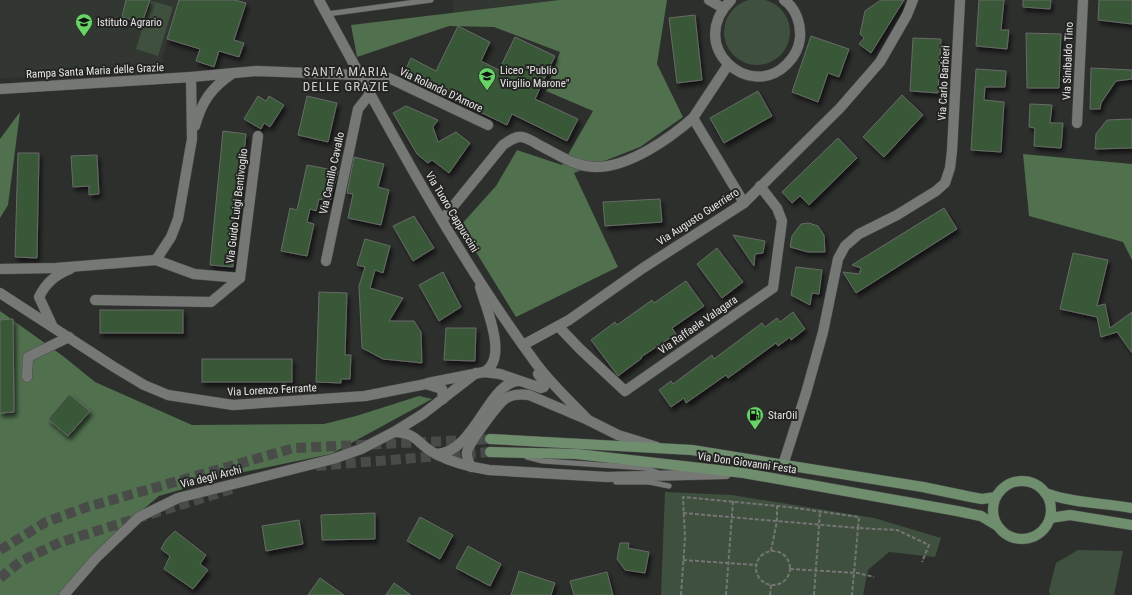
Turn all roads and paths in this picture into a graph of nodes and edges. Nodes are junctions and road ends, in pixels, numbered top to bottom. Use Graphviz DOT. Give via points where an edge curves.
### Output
graph roads {
  1 [pos="319,0"];
  2 [pos="431,0"];
  3 [pos="709,0"];
  4 [pos="731,0"];
  5 [pos="784,0"];
  6 [pos="913,0"];
  7 [pos="960,0"];
  8 [pos="1082,0"];
  9 [pos="723,8"];
  10 [pos="327,14"];
  11 [pos="728,65"];
  12 [pos="235,72"];
  13 [pos="359,75"];
  14 [pos="191,78"];
  15 [pos="0,88"];
  16 [pos="370,94"];
  17 [pos="693,118"];
  18 [pos="1077,123"];
  19 [pos="488,125"];
  20 [pos="258,136"];
  21 [pos="192,139"];
  22 [pos="760,186"];
  23 [pos="744,203"];
  24 [pos="442,220"];
  25 [pos="156,260"];
  26 [pos="326,261"];
  27 [pos="75,266"];
  28 [pos="0,269"];
  29 [pos="476,275"];
  30 [pos="240,278"];
  31 [pos="0,293"];
  32 [pos="95,300"];
  33 [pos="52,325"];
  34 [pos="558,326"];
  35 [pos="69,337"];
  36 [pos="523,345"];
  37 [pos="535,362"];
  38 [pos="480,372"];
  39 [pos="27,377"];
  40 [pos="519,380"];
  41 [pos="426,384"];
  42 [pos="443,399"];
  43 [pos="423,414"];
  44 [pos="588,420"];
  45 [pos="394,432"];
  46 [pos="490,439"];
  47 [pos="419,441"];
  48 [pos="658,448"];
  49 [pos="490,452"];
  50 [pos="512,453"];
  51 [pos="436,454"];
  52 [pos="784,464"];
  53 [pos="471,467"];
  54 [pos="744,473"];
  55 [pos="576,474"];
  56 [pos="662,475"];
  57 [pos="669,486"];
  58 [pos="1045,493"];
  59 [pos="996,497"];
  60 [pos="733,501"];
  61 [pos="777,506"];
  62 [pos="1132,508"];
  63 [pos="820,512"];
  64 [pos="683,513"];
  65 [pos="732,517"];
  66 [pos="1050,518"];
  67 [pos="777,521"];
  68 [pos="819,525"];
  69 [pos="996,525"];
  70 [pos="1132,525"];
  71 [pos="858,528"];
  72 [pos="771,551"];
  73 [pos="683,560"];
  74 [pos="922,562"];
  75 [pos="728,563"];
  76 [pos="756,565"];
  77 [pos="790,569"];
  78 [pos="815,571"];
  79 [pos="855,573"];
  80 [pos="874,577"];
  81 [pos="771,585"];
  82 [pos="64,595"];
  83 [pos="681,595"];
  84 [pos="726,595"];
  85 [pos="770,595"];
  86 [pos="814,595"];
  87 [pos="852,595"];
  1 -- 10 [label="street, Via Tuoro Cappuccini"];
  2 -- 10 [label="lane"];
  3 -- 9 [label="street"];
  4 -- 9 [label="street"];
  5 -- 11 [label="street" via="796,15 800,29 799,44 793,57 783,68 763,76 741,73"];
  6 -- 22 [label="street, Via Augusto Guerriero" via="880,62 840,108"];
  7 -- 52 [label="street, Via Carlo Barbieri" via="950,168 945,183 897,215 859,234 838,258 823,332"];
  8 -- 18 [label="street, Via Sinibaldo Tino"];
  9 -- 11 [label="street" via="717,20 715,38 721,56"];
  10 -- 13 [label="street, Via Tuoro Cappuccini"];
  11 -- 17 [label="street"];
  12 -- 13 [label="street, Via Rolando D'Amore"];
  12 -- 14 [label="street, Rampa Santa Maria delle Grazie"];
  12 -- 21 [label="street" via="218,83 201,106"];
  13 -- 16 [label="street, Via Tuoro Cappuccini"];
  13 -- 19 [label="street, Via Rolando D'Amore" via="389,78"];
  14 -- 15 [label="street, Rampa Santa Maria delle Grazie"];
  14 -- 21 [label="street"];
  16 -- 24 [label="street, Via Tuoro Cappuccini"];
  16 -- 26 [label="street, Via Camillo Cavallo" via="358,109"];
  17 -- 23 [label="street"];
  17 -- 24 [label="street" via="672,137 649,149 624,161 597,167 576,164 528,139 517,137 503,145"];
  20 -- 30 [label="street, Via Guido Luigi Bentivoglio"];
  21 -- 25 [label="street" via="178,219 171,237"];
  22 -- 23 [label="street, Via Augusto Guerriero"];
  22 -- 34 [label="street, Via Raffaele Valagara" via="782,221 773,288 625,391"];
  23 -- 34 [label="street, Via Augusto Guerriero" via="642,268"];
  24 -- 29 [label="street, Via Tuoro Cappuccini"];
  25 -- 27 [label="street"];
  25 -- 30 [label="street, Via Guido Luigi Bentivoglio" via="194,274"];
  27 -- 28 [label="street"];
  27 -- 33 [label="street" via="58,274 44,286 39,297"];
  29 -- 36 [label="street, Via Tuoro Cappuccini"];
  29 -- 38 [label="street, Via degli Archi" via="496,352 492,366"];
  30 -- 32 [label="street, Via Guido Luigi Bentivoglio" via="211,302"];
  31 -- 33 [label="street, Via Lorenzo Ferrante"];
  33 -- 35 [label="street, Via Lorenzo Ferrante"];
  34 -- 36 [label="street, Via Augusto Guerriero"];
  35 -- 39 [label="street" via="28,357"];
  35 -- 41 [label="street, Via Lorenzo Ferrante" via="144,385 162,392 226,404 365,396"];
  36 -- 37 [label="street, Via Tuoro Cappuccini"];
  37 -- 40 [label="street" via="537,373 545,386 541,388"];
  37 -- 44 [label="street, Via Tuoro Cappuccini"];
  38 -- 40 [label="street"];
  38 -- 41 [label="street, Via Lorenzo Ferrante"];
  38 -- 42 [label="street, Via degli Archi"];
  40 -- 51 [label="street" via="502,389 456,446 449,452"];
  41 -- 42 [label="street" via="442,390"];
  42 -- 43 [label="street, Via degli Archi"];
  43 -- 45 [label="street, Via degli Archi"];
  43 -- 47 [label="street" via="417,429"];
  44 -- 48 [label="street" via="618,435"];
  44 -- 53 [label="street" via="529,395 512,396 505,399 492,414 468,447 467,456"];
  45 -- 47 [label="street" via="413,435"];
  45 -- 82 [label="street, Via degli Archi" via="361,449 178,498 139,517 96,558"];
  46 -- 48 [label="main road, Via Don Giovanni Festa"];
  47 -- 51 [label="street"];
  48 -- 52 [label="main road, Via Don Giovanni Festa" via="692,450"];
  49 -- 50 [label="main road, Via Don Giovanni Festa"];
  50 -- 54 [label="main road, Via Don Giovanni Festa" via="577,454"];
  50 -- 56 [label="lane" via="543,461 646,468"];
  51 -- 53 [label="street"];
  52 -- 59 [label="main road, Via Don Giovanni Festa" via="971,497"];
  53 -- 55 [label="street"];
  54 -- 56 [label="street"];
  54 -- 69 [label="main road, Via Don Giovanni Festa" via="957,511 981,516"];
  55 -- 56 [label="street" via="606,477"];
  55 -- 57 [label="lane" via="605,481 649,482"];
  58 -- 59 [label="main road" via="1039,487 1024,481 1008,485"];
  58 -- 62 [label="main road" via="1078,501"];
  58 -- 66 [label="main road" via="1050,505"];
  59 -- 69 [label="main road" via="993,511"];
  60 -- 61 [label="path"];
  60 -- 64 [label="path" via="683,497"];
  60 -- 65 [label="path"];
  61 -- 63 [label="path"];
  61 -- 67 [label="path"];
  63 -- 68 [label="path"];
  63 -- 71 [label="path" via="859,517"];
  64 -- 65 [label="path"];
  64 -- 73 [label="path"];
  65 -- 67 [label="path"];
  65 -- 75 [label="path"];
  66 -- 69 [label="main road" via="1042,531 1029,539 1014,538"];
  66 -- 70 [label="main road" via="1070,515"];
  67 -- 68 [label="path"];
  67 -- 72 [label="path"];
  68 -- 71 [label="path"];
  68 -- 78 [label="path"];
  71 -- 74 [label="path" via="897,530 929,545"];
  71 -- 79 [label="path"];
  72 -- 76 [label="path" via="762,556"];
  72 -- 77 [label="path" via="785,555"];
  73 -- 75 [label="path"];
  73 -- 83 [label="path"];
  75 -- 76 [label="path"];
  75 -- 84 [label="path"];
  76 -- 81 [label="path" via="761,580"];
  77 -- 78 [label="path"];
  77 -- 81 [label="path" via="782,583"];
  78 -- 79 [label="path"];
  78 -- 86 [label="path"];
  79 -- 80 [label="path"];
  79 -- 87 [label="path"];
  81 -- 85 [label="path"];
}
